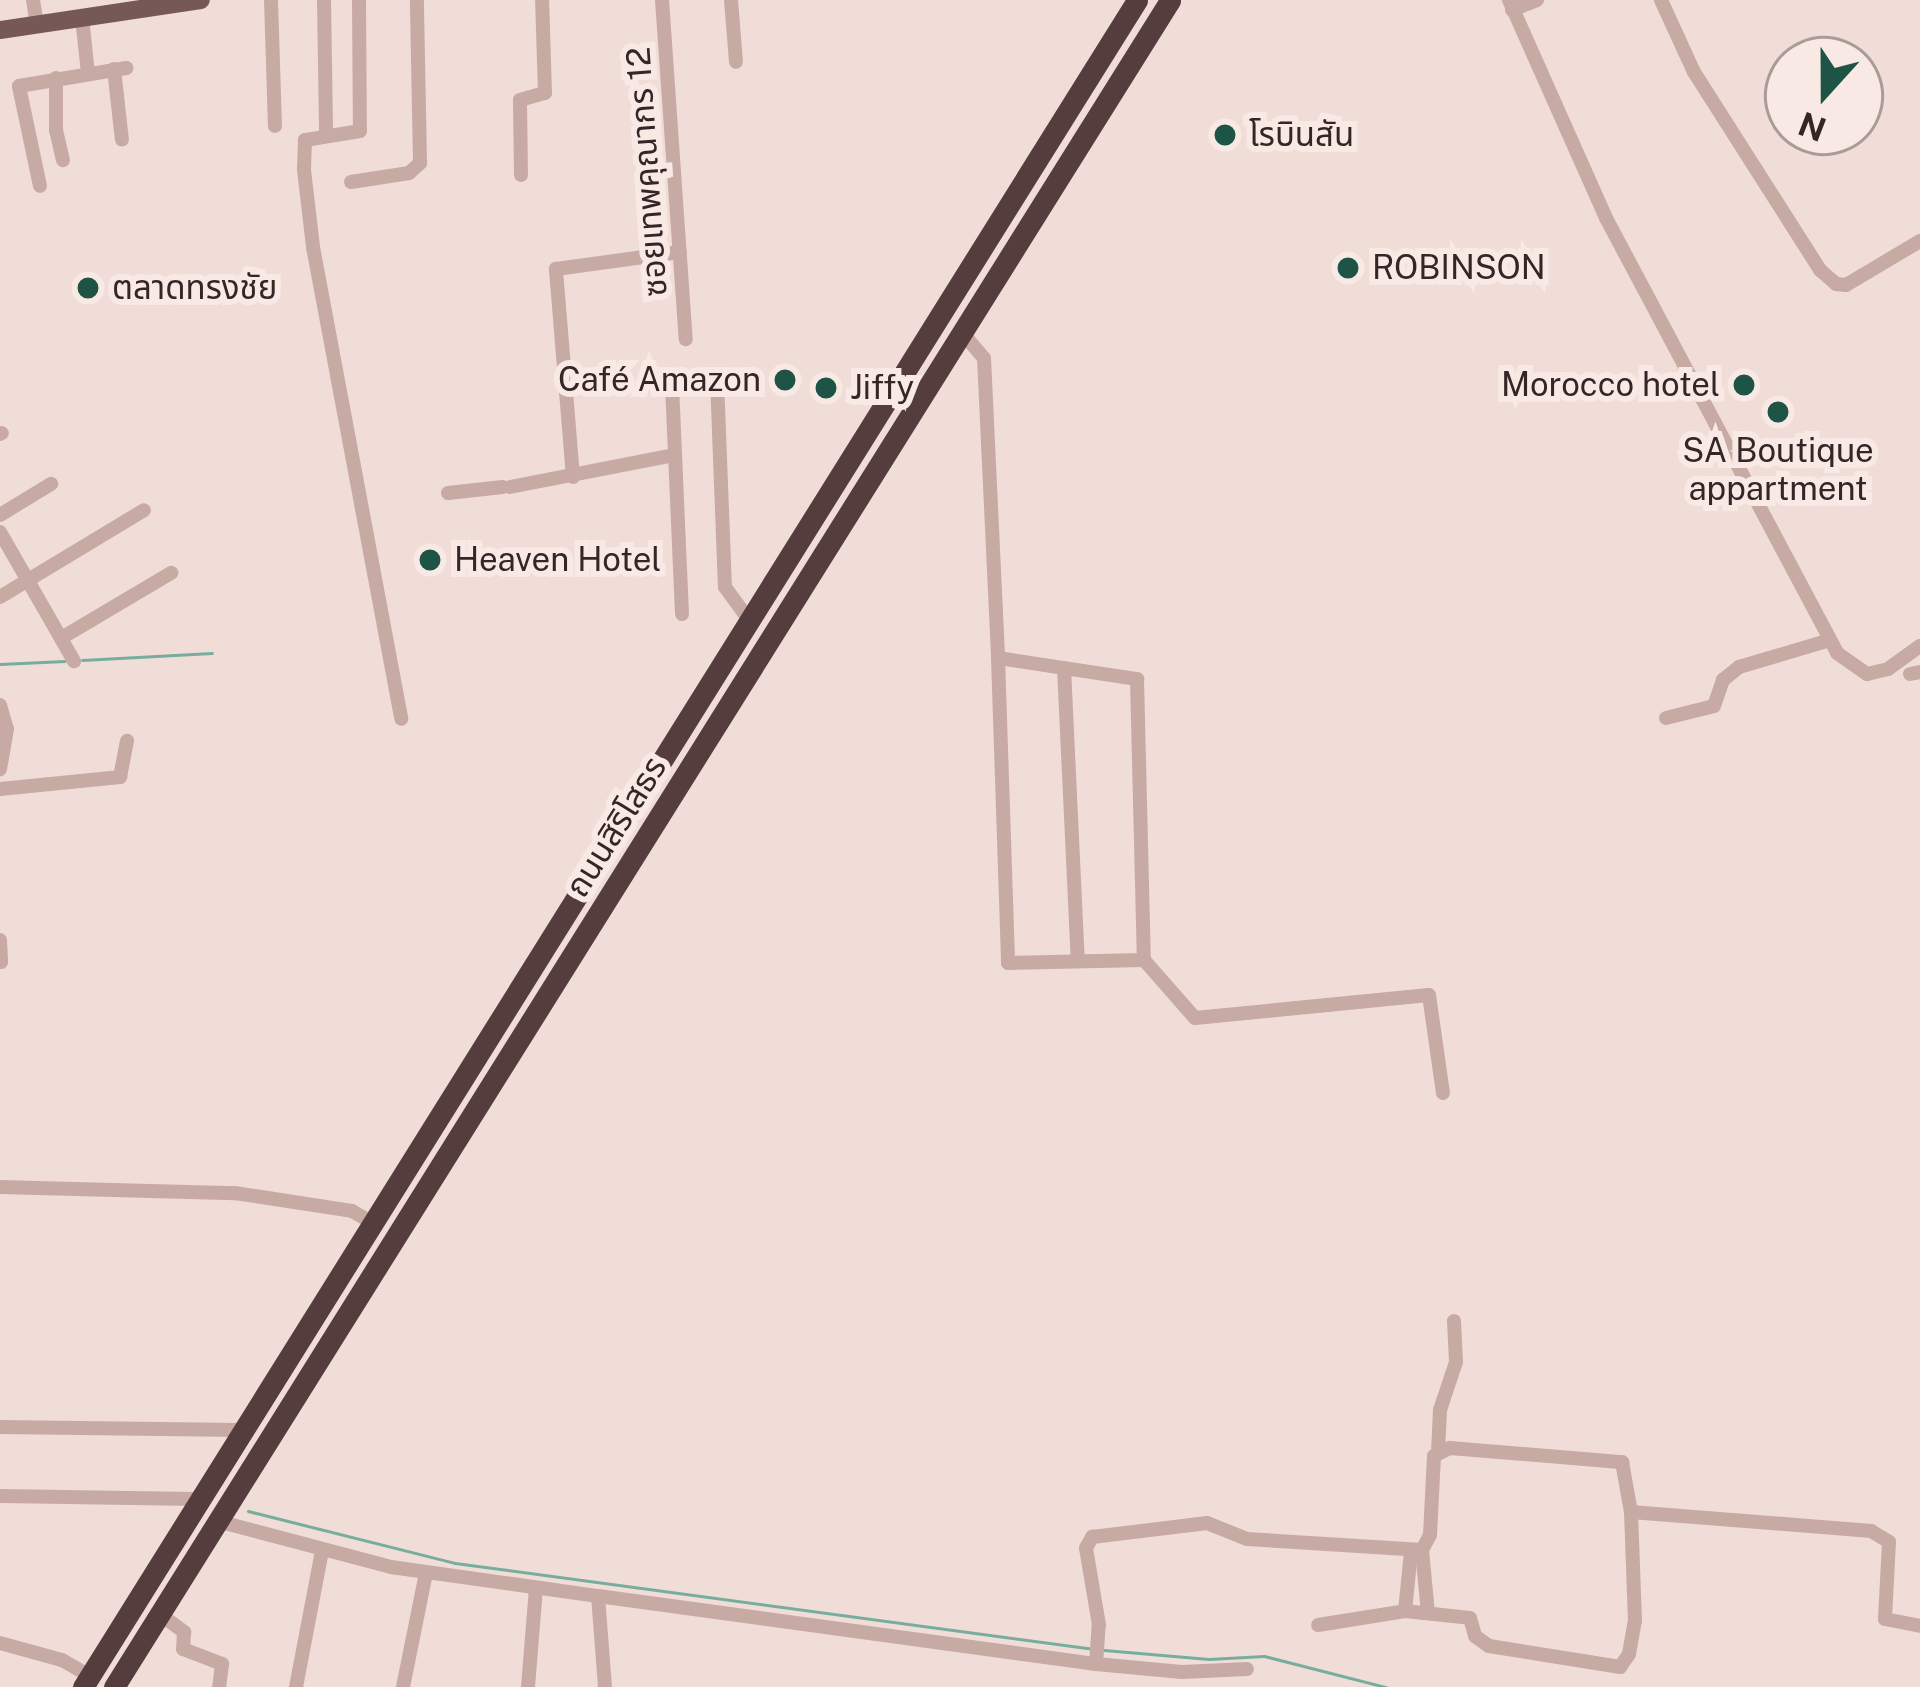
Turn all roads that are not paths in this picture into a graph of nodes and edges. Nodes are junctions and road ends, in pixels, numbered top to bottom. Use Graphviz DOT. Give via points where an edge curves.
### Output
graph roads {
  1 [pos="32,0"];
  2 [pos="201,0"];
  3 [pos="271,0"];
  4 [pos="324,0"];
  5 [pos="359,0"];
  6 [pos="417,0"];
  7 [pos="542,0"];
  8 [pos="662,0"];
  9 [pos="731,0"];
  10 [pos="1137,0"];
  11 [pos="1170,0"];
  12 [pos="1538,0"];
  13 [pos="1661,0"];
  14 [pos="161,3"];
  15 [pos="1511,5"];
  16 [pos="112,7"];
  17 [pos="82,18"];
  18 [pos="37,25"];
  19 [pos="0,29"];
  20 [pos="736,62"];
  21 [pos="88,73"];
  22 [pos="56,78"];
  23 [pos="275,126"];
  24 [pos="326,134"];
  25 [pos="122,140"];
  26 [pos="63,160"];
  27 [pos="521,175"];
  28 [pos="351,182"];
  29 [pos="40,186"];
  30 [pos="1920,241"];
  31 [pos="680,252"];
  32 [pos="961,331"];
  33 [pos="686,339"];
  34 [pos="675,455"];
  35 [pos="573,477"];
  36 [pos="51,484"];
  37 [pos="448,493"];
  38 [pos="144,511"];
  39 [pos="0,515"];
  40 [pos="0,532"];
  41 [pos="171,574"];
  42 [pos="28,579"];
  43 [pos="0,598"];
  44 [pos="682,614"];
  45 [pos="749,620"];
  46 [pos="63,637"];
  47 [pos="1830,640"];
  48 [pos="1920,646"];
  49 [pos="998,658"];
  50 [pos="74,662"];
  51 [pos="1064,668"];
  52 [pos="0,705"];
  53 [pos="1666,718"];
  54 [pos="401,719"];
  55 [pos="128,741"];
  56 [pos="0,769"];
  57 [pos="0,789"];
  58 [pos="0,940"];
  59 [pos="1144,960"];
  60 [pos="2,962"];
  61 [pos="1078,962"];
  62 [pos="503,1012"];
  63 [pos="530,1028"];
  64 [pos="1443,1093"];
  65 [pos="0,1187"];
  66 [pos="371,1222"];
  67 [pos="1454,1321"];
  68 [pos="0,1427"];
  69 [pos="240,1430"];
  70 [pos="1438,1452"];
  71 [pos="0,1496"];
  72 [pos="197,1498"];
  73 [pos="1631,1512"];
  74 [pos="221,1522"];
  75 [pos="322,1551"];
  76 [pos="1417,1551"];
  77 [pos="426,1573"];
  78 [pos="536,1588"];
  79 [pos="598,1596"];
  80 [pos="1405,1611"];
  81 [pos="1428,1613"];
  82 [pos="161,1615"];
  83 [pos="1318,1624"];
  84 [pos="1920,1626"];
  85 [pos="0,1643"];
  86 [pos="1096,1664"];
  87 [pos="1247,1669"];
  88 [pos="87,1682"];
  89 [pos="114,1687"];
  90 [pos="219,1687"];
  91 [pos="296,1687"];
  92 [pos="404,1687"];
  93 [pos="528,1687"];
  94 [pos="604,1687"];
  1 -- 18 [label="street"];
  2 -- 14 [label="main road"];
  3 -- 23 [label="street"];
  4 -- 24 [label="street"];
  5 -- 24 [label="street" via="361,128"];
  6 -- 28 [label="street" via="419,163 409,173"];
  7 -- 27 [label="street" via="545,93 520,100"];
  8 -- 31 [label="street, ซอยเทพคุณากร 12"];
  9 -- 20 [label="street"];
  10 -- 45 [label="highway, ถนนสิริโสธร"];
  11 -- 32 [label="highway, ถนนสิริโสธร"];
  12 -- 15 [label="street"];
  13 -- 30 [label="street" via="1694,72 1820,270 1846,286"];
  14 -- 16 [label="main road"];
  15 -- 47 [label="street" via="1606,218"];
  16 -- 17 [label="main road"];
  17 -- 18 [label="main road"];
  17 -- 21 [label="street"];
  18 -- 19 [label="main road"];
  21 -- 22 [label="street"];
  21 -- 25 [label="street" via="120,68"];
  22 -- 26 [label="street"];
  22 -- 29 [label="street" via="18,89"];
  24 -- 54 [label="street" via="304,145 313,247"];
  31 -- 33 [label="street, ซอยเทพคุณากร 12"];
  31 -- 35 [label="street" via="556,269"];
  32 -- 49 [label="street" via="984,358"];
  32 -- 63 [label="highway, ถนนสิริโสธร"];
  34 -- 35 [label="street"];
  34 -- 44 [label="street"];
  34 -- 45 [label="street" via="673,385 717,380 725,587"];
  35 -- 37 [label="street"];
  36 -- 39 [label="street"];
  38 -- 42 [label="street"];
  40 -- 42 [label="street"];
  41 -- 46 [label="street"];
  42 -- 43 [label="street"];
  42 -- 46 [label="street"];
  45 -- 62 [label="highway, ถนนสิริโสธร"];
  46 -- 50 [label="street"];
  47 -- 48 [label="street" via="1867,674"];
  47 -- 53 [label="street" via="1739,667 1723,680 1714,706"];
  49 -- 51 [label="street"];
  49 -- 61 [label="street" via="1008,963"];
  51 -- 59 [label="street" via="1137,680"];
  51 -- 61 [label="street"];
  52 -- 56 [label="street" via="7,729"];
  55 -- 57 [label="street" via="120,777"];
  58 -- 60 [label="street"];
  59 -- 61 [label="street"];
  59 -- 64 [label="street" via="1195,1018 1429,995"];
  62 -- 63 [label="highway"];
  62 -- 66 [label="highway, ถนนสิริโสธร"];
  63 -- 74 [label="highway, ถนนสิริโสธร"];
  65 -- 66 [label="street" via="235,1193 352,1210"];
  66 -- 69 [label="highway, ถนนสิริโสธร"];
  67 -- 70 [label="street" via="1456,1361 1440,1410"];
  68 -- 69 [label="street"];
  69 -- 72 [label="highway, ถนนสิริโสธร"];
  70 -- 73 [label="street" via="1618,1461"];
  70 -- 76 [label="street" via="1430,1535"];
  71 -- 72 [label="street"];
  72 -- 88 [label="highway, ถนนสิริโสธร"];
  73 -- 81 [label="street" via="1635,1621 1619,1667 1490,1646 1475,1636 1472,1619"];
  73 -- 84 [label="street" via="1759,1518 1885,1537 1885,1619"];
  74 -- 75 [label="street"];
  74 -- 82 [label="highway, ถนนสิริโสธร"];
  75 -- 77 [label="street"];
  75 -- 91 [label="street"];
  76 -- 80 [label="street"];
  76 -- 81 [label="street"];
  76 -- 86 [label="street" via="1247,1538 1208,1523 1096,1535 1086,1547 1100,1625"];
  77 -- 78 [label="street"];
  77 -- 92 [label="street"];
  78 -- 79 [label="street"];
  78 -- 93 [label="street"];
  79 -- 86 [label="street"];
  79 -- 94 [label="street"];
  80 -- 81 [label="street"];
  80 -- 83 [label="street"];
  82 -- 89 [label="highway, ถนนสิริโสธร"];
  82 -- 90 [label="street" via="184,1632 183,1649 222,1664"];
  85 -- 88 [label="street" via="62,1660"];
  86 -- 87 [label="street"];
}
